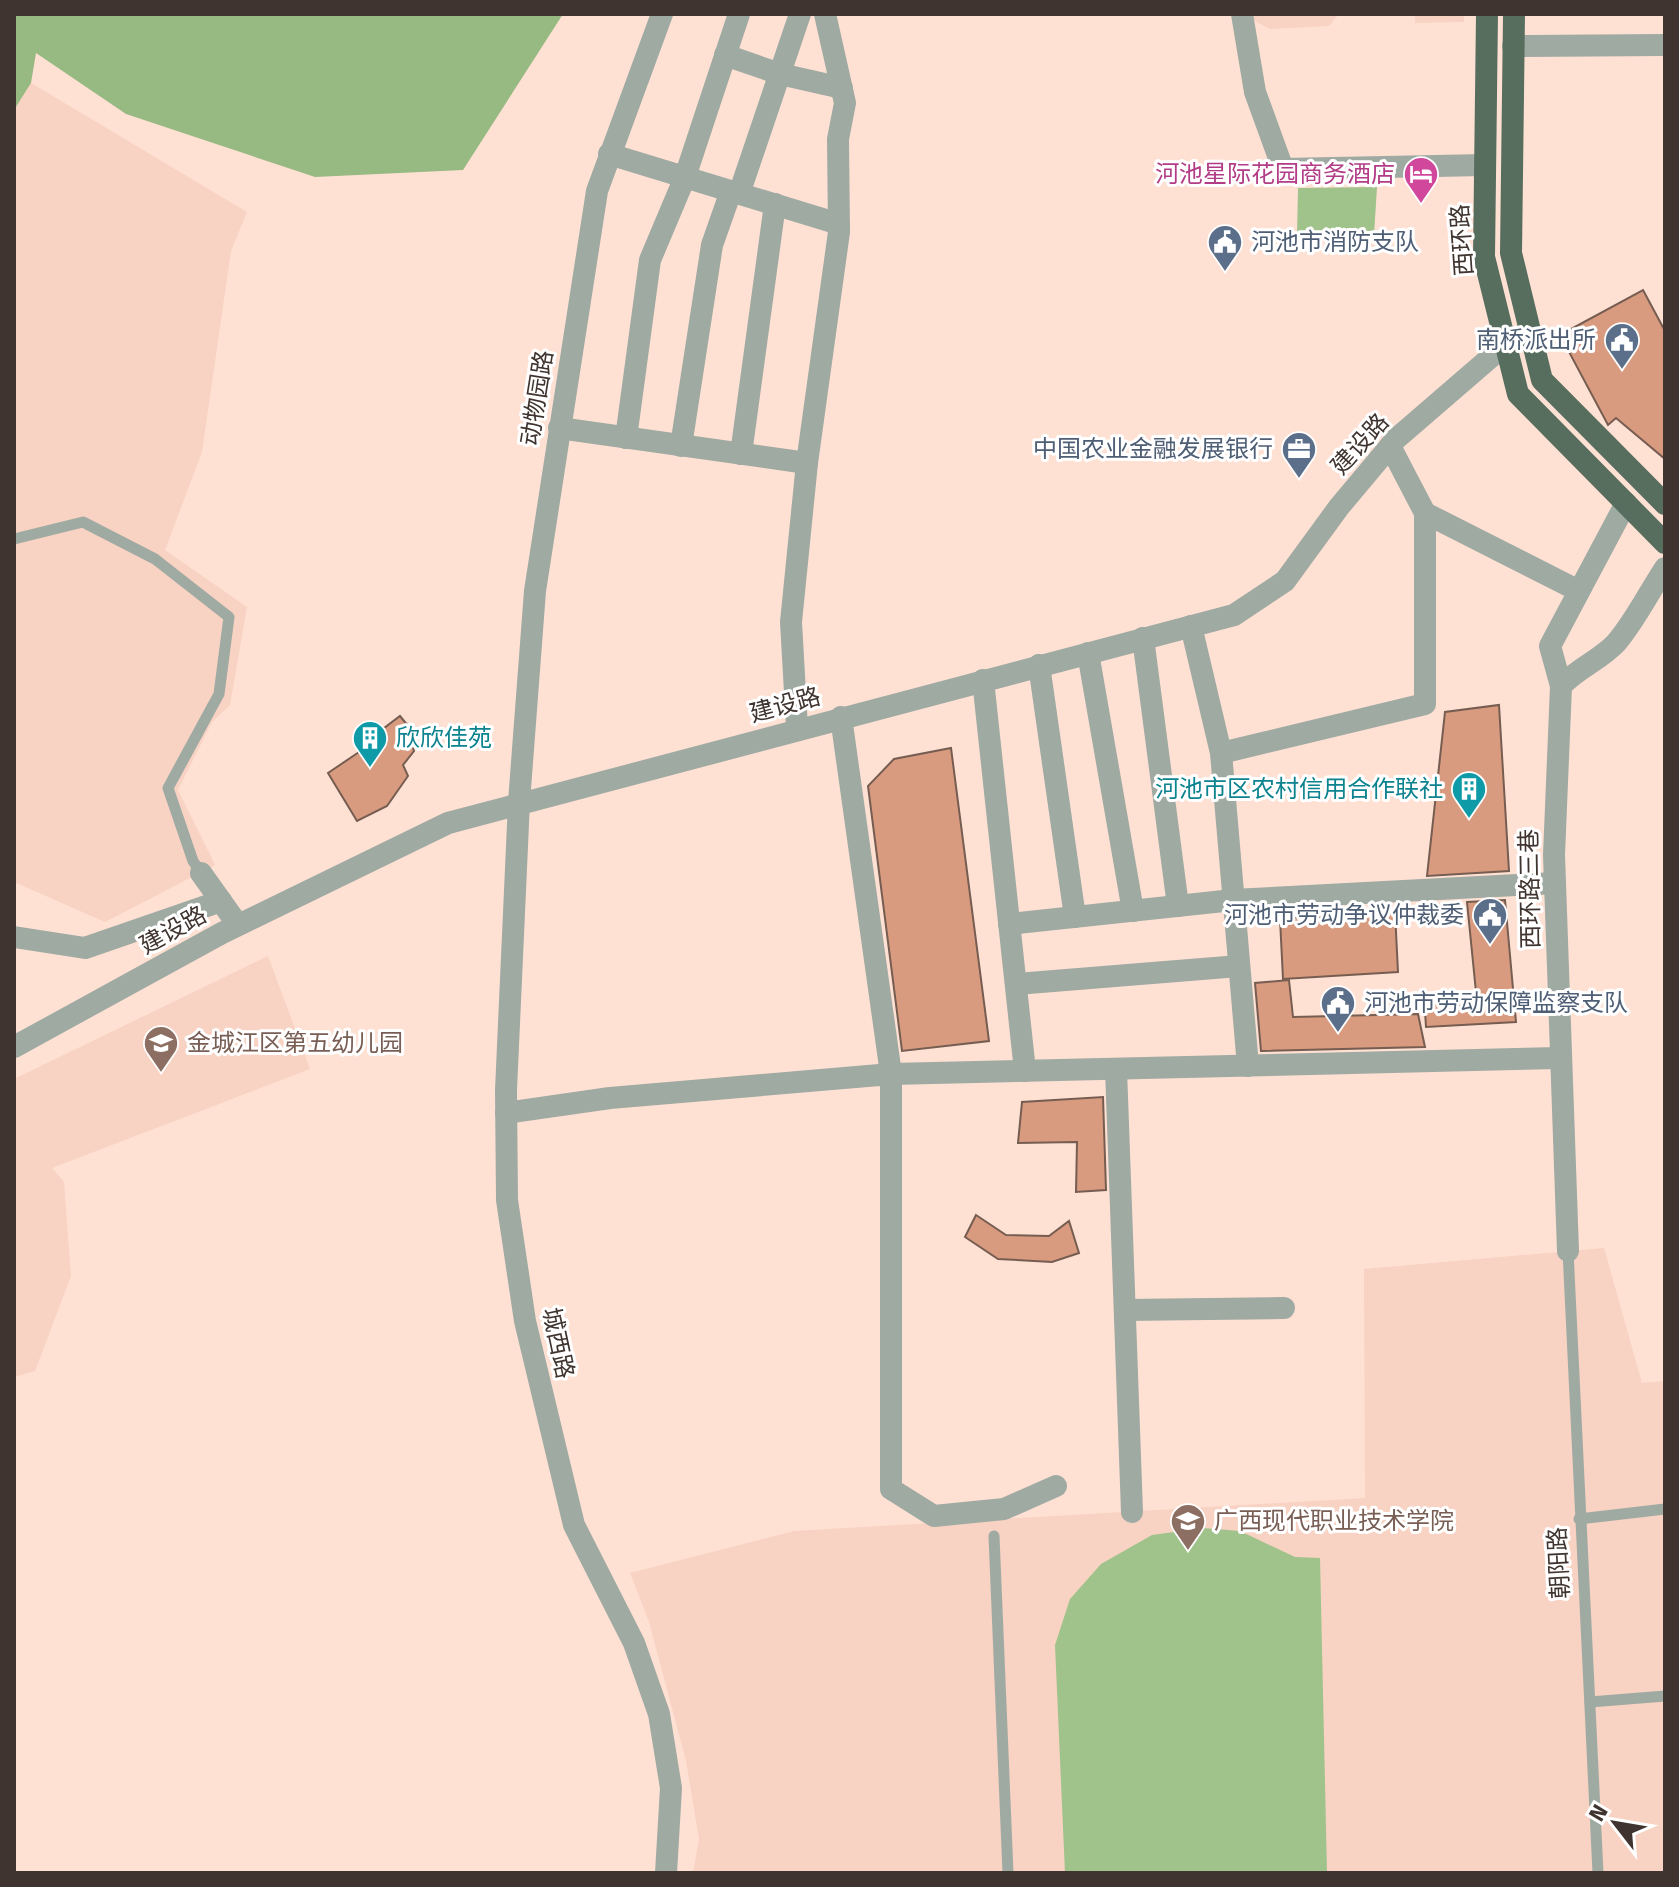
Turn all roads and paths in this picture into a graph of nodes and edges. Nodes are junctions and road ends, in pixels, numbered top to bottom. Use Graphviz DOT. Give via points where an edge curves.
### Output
graph roads {
  1 [pos="662,14"];
  2 [pos="739,14"];
  3 [pos="800,14"];
  4 [pos="825,14"];
  5 [pos="1242,14"];
  6 [pos="1487,14"];
  7 [pos="1514,14"];
  8 [pos="1665,45"];
  9 [pos="1513,46"];
  10 [pos="725,55"];
  11 [pos="780,74"];
  12 [pos="842,88"];
  13 [pos="609,154"];
  14 [pos="1485,165"];
  15 [pos="685,177"];
  16 [pos="735,192"];
  17 [pos="775,204"];
  18 [pos="839,224"];
  19 [pos="1506,344"];
  20 [pos="559,428"];
  21 [pos="626,438"];
  22 [pos="681,446"];
  23 [pos="1390,446"];
  24 [pos="741,454"];
  25 [pos="807,463"];
  26 [pos="1626,503"];
  27 [pos="1665,504"];
  28 [pos="1425,513"];
  29 [pos="14,539"];
  30 [pos="1665,543"];
  31 [pos="1665,568"];
  32 [pos="1579,591"];
  33 [pos="1191,626"];
  34 [pos="1143,638"];
  35 [pos="1088,653"];
  36 [pos="1039,665"];
  37 [pos="983,680"];
  38 [pos="1561,686"];
  39 [pos="841,717"];
  40 [pos="797,728"];
  41 [pos="1221,753"];
  42 [pos="519,802"];
  43 [pos="201,873"];
  44 [pos="1555,883"];
  45 [pos="1233,900"];
  46 [pos="221,901"];
  47 [pos="1178,906"];
  48 [pos="1133,911"];
  49 [pos="1075,917"];
  50 [pos="1009,924"];
  51 [pos="238,925"];
  52 [pos="14,937"];
  53 [pos="1239,966"];
  54 [pos="1016,984"];
  55 [pos="14,1047"];
  56 [pos="1560,1058"];
  57 [pos="1248,1066"];
  58 [pos="1116,1069"];
  59 [pos="1025,1071"];
  60 [pos="891,1074"];
  61 [pos="506,1113"];
  62 [pos="1568,1251"];
  63 [pos="1284,1308"];
  64 [pos="1125,1310"];
  65 [pos="1056,1486"];
  66 [pos="1665,1509"];
  67 [pos="1132,1512"];
  68 [pos="1579,1519"];
  69 [pos="994,1536"];
  70 [pos="1665,1696"];
  71 [pos="1590,1702"];
  72 [pos="666,1873"];
  73 [pos="1008,1873"];
  74 [pos="1598,1873"];
  1 -- 13 [label="street, 动物园路"];
  2 -- 10 [label="street"];
  3 -- 11 [label="street"];
  4 -- 12 [label="street"];
  5 -- 14 [label="street" via="1255,92 1283,169"];
  6 -- 14 [label="highway, 西环路"];
  7 -- 9 [label="highway, 西环路"];
  8 -- 9 [label="street"];
  9 -- 27 [label="highway, 西环路" via="1511,253 1542,380"];
  10 -- 11 [label="street"];
  10 -- 15 [label="street"];
  11 -- 12 [label="street"];
  11 -- 16 [label="street"];
  12 -- 18 [label="street"];
  13 -- 15 [label="street"];
  13 -- 20 [label="street, 动物园路" via="594,207"];
  14 -- 19 [label="highway, 西环路" via="1484,257"];
  15 -- 16 [label="street"];
  15 -- 21 [label="street" via="650,260"];
  16 -- 17 [label="street"];
  16 -- 22 [label="street" via="712,245"];
  17 -- 18 [label="street"];
  17 -- 24 [label="street"];
  18 -- 25 [label="street"];
  19 -- 23 [label="street, 建设路"];
  19 -- 26 [label="highway, 西环路" via="1518,394"];
  20 -- 21 [label="street"];
  20 -- 42 [label="street, 动物园路" via="535,591"];
  21 -- 22 [label="street"];
  22 -- 24 [label="street"];
  23 -- 28 [label="street"];
  23 -- 33 [label="street, 建设路" via="1285,581 1234,615"];
  24 -- 25 [label="street"];
  25 -- 40 [label="street" via="791,622"];
  26 -- 30 [label="highway, 西环路"];
  26 -- 32 [label="street, 西环路三巷"];
  28 -- 32 [label="street"];
  28 -- 41 [label="street" via="1425,704"];
  29 -- 43 [label="lane" via="83,522 155,559 229,617 219,694 168,788"];
  31 -- 38 [label="street" via="1617,641"];
  32 -- 38 [label="street, 西环路三巷" via="1550,646"];
  33 -- 34 [label="street, 建设路"];
  33 -- 41 [label="street"];
  34 -- 35 [label="street, 建设路"];
  34 -- 47 [label="street"];
  35 -- 36 [label="street, 建设路"];
  35 -- 48 [label="street"];
  36 -- 37 [label="street, 建设路"];
  36 -- 49 [label="street"];
  37 -- 39 [label="street, 建设路"];
  37 -- 50 [label="street"];
  38 -- 44 [label="street, 西环路三巷"];
  39 -- 40 [label="street, 建设路"];
  39 -- 60 [label="street"];
  40 -- 42 [label="street, 建设路"];
  41 -- 45 [label="street"];
  42 -- 51 [label="street, 建设路" via="448,823"];
  42 -- 61 [label="street, 城西路"];
  43 -- 46 [label="street"];
  44 -- 45 [label="street"];
  44 -- 56 [label="street, 西环路三巷"];
  45 -- 47 [label="street"];
  45 -- 53 [label="street"];
  46 -- 51 [label="street"];
  46 -- 52 [label="street" via="85,948"];
  47 -- 48 [label="street"];
  48 -- 49 [label="street"];
  49 -- 50 [label="street"];
  50 -- 54 [label="street"];
  51 -- 55 [label="street, 建设路"];
  53 -- 54 [label="street"];
  53 -- 57 [label="street"];
  54 -- 59 [label="street"];
  56 -- 57 [label="street"];
  56 -- 62 [label="street, 西环路三巷"];
  57 -- 58 [label="street"];
  58 -- 59 [label="street"];
  58 -- 64 [label="street"];
  59 -- 60 [label="street"];
  60 -- 61 [label="street" via="610,1098"];
  60 -- 65 [label="street" via="891,1489 934,1516 1004,1509"];
  61 -- 72 [label="street, 城西路" via="507,1200 525,1321 574,1525 634,1643 659,1714 671,1788"];
  62 -- 68 [label="lane, 朝阳路"];
  63 -- 64 [label="street"];
  64 -- 67 [label="street"];
  66 -- 68 [label="lane"];
  68 -- 71 [label="lane, 朝阳路"];
  69 -- 73 [label="lane"];
  70 -- 71 [label="lane"];
  71 -- 74 [label="lane, 朝阳路"];
}
